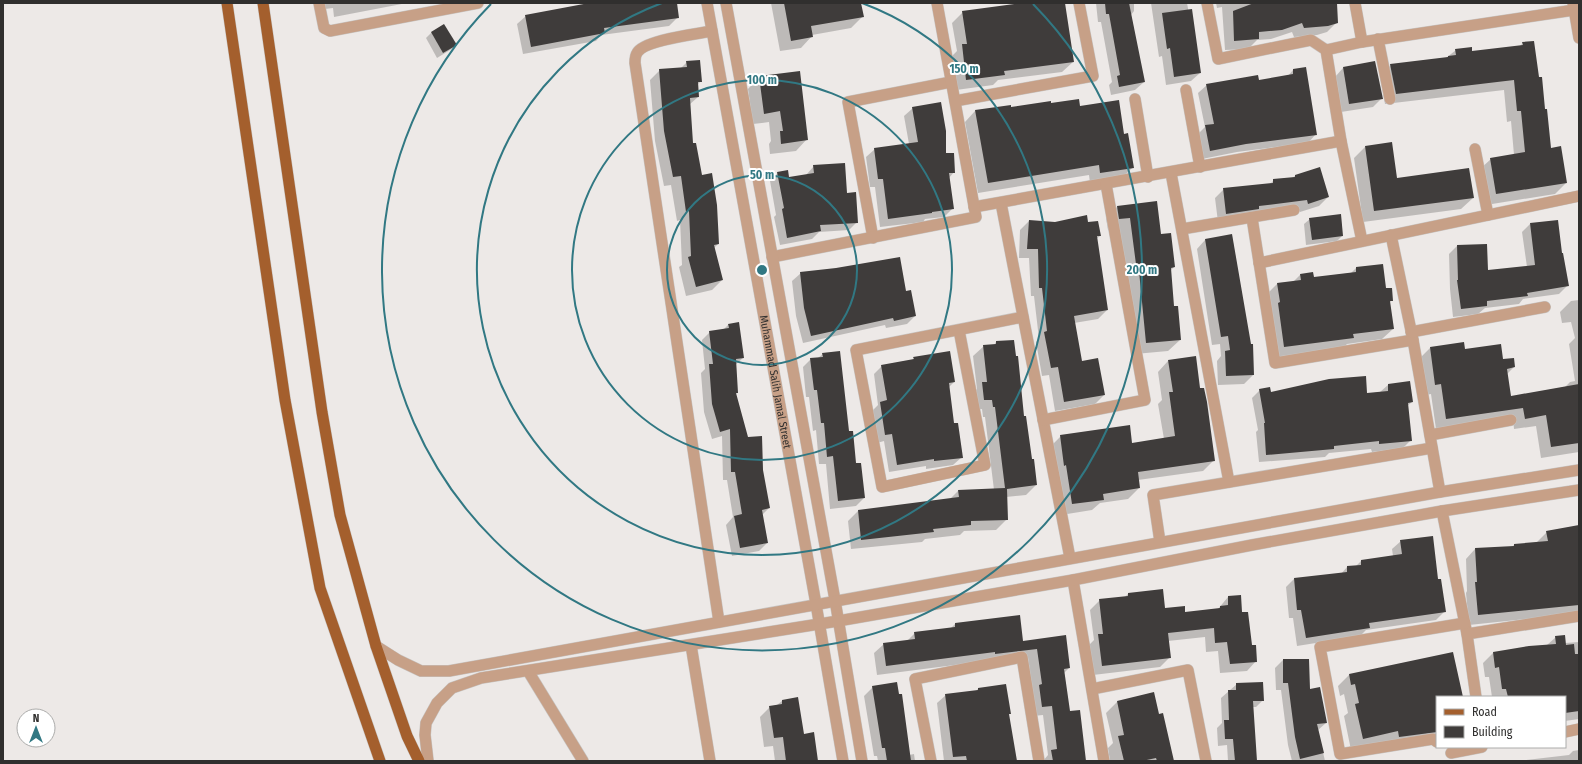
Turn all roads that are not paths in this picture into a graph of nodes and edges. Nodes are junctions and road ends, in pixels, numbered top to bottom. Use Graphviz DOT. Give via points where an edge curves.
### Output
graph roads {
  1 [pos="227,3"];
  2 [pos="263,3"];
  3 [pos="319,3"];
  4 [pos="478,3"];
  5 [pos="707,3"];
  6 [pos="726,3"];
  7 [pos="937,3"];
  8 [pos="1079,3"];
  9 [pos="1207,3"];
  10 [pos="1355,3"];
  11 [pos="1573,6"];
  12 [pos="434,7"];
  13 [pos="712,31"];
  14 [pos="1579,38"];
  15 [pos="1378,39"];
  16 [pos="1362,42"];
  17 [pos="1326,50"];
  18 [pos="951,82"];
  19 [pos="1186,90"];
  20 [pos="1134,99"];
  21 [pos="1390,99"];
  22 [pos="955,101"];
  23 [pos="1341,141"];
  24 [pos="1475,150"];
  25 [pos="1200,167"];
  26 [pos="1171,173"];
  27 [pos="1148,177"];
  28 [pos="1106,184"];
  29 [pos="1579,196"];
  30 [pos="1001,203"];
  31 [pos="974,207"];
  32 [pos="1294,210"];
  33 [pos="1488,215"];
  34 [pos="1252,218"];
  35 [pos="1182,229"];
  36 [pos="1391,235"];
  37 [pos="873,238"];
  38 [pos="1362,241"];
  39 [pos="772,257"];
  40 [pos="1259,263"];
  41 [pos="1545,306"];
  42 [pos="1023,317"];
  43 [pos="959,330"];
  44 [pos="1412,336"];
  45 [pos="1043,420"];
  46 [pos="1512,420"];
  47 [pos="1430,435"];
  48 [pos="1432,448"];
  49 [pos="1579,470"];
  50 [pos="1229,482"];
  51 [pos="1579,490"];
  52 [pos="1440,492"];
  53 [pos="1442,511"];
  54 [pos="1160,542"];
  55 [pos="1070,558"];
  56 [pos="1074,580"];
  57 [pos="834,600"];
  58 [pos="816,604"];
  59 [pos="1579,616"];
  60 [pos="838,620"];
  61 [pos="719,622"];
  62 [pos="819,624"];
  63 [pos="1466,628"];
  64 [pos="691,645"];
  65 [pos="376,646"];
  66 [pos="528,671"];
  67 [pos="1092,689"];
  68 [pos="1476,696"];
  69 [pos="1579,729"];
  70 [pos="1566,732"];
  71 [pos="1436,741"];
  72 [pos="1476,748"];
  73 [pos="1451,752"];
  74 [pos="380,761"];
  75 [pos="419,761"];
  76 [pos="428,761"];
  77 [pos="583,761"];
  78 [pos="710,761"];
  79 [pos="843,761"];
  80 [pos="862,761"];
  81 [pos="931,761"];
  82 [pos="1039,761"];
  83 [pos="1104,761"];
  84 [pos="1206,761"];
  1 -- 74 [label="main road" via="285,400 320,588"];
  2 -- 65 [label="main road" via="334,485"];
  3 -- 12 [label="street" via="324,28 330,31"];
  4 -- 12 [label="street"];
  5 -- 13 [label="street, Muhammad Salih Jamal Street"];
  6 -- 39 [label="street, Muhammad Salih Jamal Street"];
  7 -- 18 [label="street"];
  8 -- 22 [label="street" via="1093,76"];
  9 -- 17 [label="street" via="1218,59 1311,40"];
  10 -- 16 [label="street"];
  11 -- 14 [label="street"];
  11 -- 15 [label="street"];
  13 -- 58 [label="street, Muhammad Salih Jamal Street"];
  13 -- 61 [label="street" via="654,42 642,47 634,63"];
  15 -- 16 [label="street"];
  15 -- 21 [label="street"];
  16 -- 17 [label="street"];
  17 -- 23 [label="street"];
  18 -- 22 [label="street"];
  18 -- 37 [label="street" via="848,102"];
  19 -- 25 [label="street"];
  20 -- 27 [label="street"];
  22 -- 31 [label="street"];
  23 -- 25 [label="street"];
  23 -- 38 [label="street"];
  24 -- 33 [label="street"];
  25 -- 26 [label="street"];
  26 -- 27 [label="street"];
  26 -- 35 [label="street"];
  27 -- 28 [label="street"];
  28 -- 30 [label="street"];
  28 -- 45 [label="street" via="1145,400"];
  29 -- 33 [label="street"];
  30 -- 31 [label="street"];
  30 -- 42 [label="street"];
  31 -- 37 [label="street" via="976,217"];
  32 -- 34 [label="street"];
  33 -- 36 [label="street"];
  34 -- 35 [label="street"];
  34 -- 40 [label="street"];
  35 -- 50 [label="street"];
  36 -- 38 [label="street"];
  36 -- 44 [label="street"];
  37 -- 39 [label="street"];
  38 -- 40 [label="street"];
  39 -- 57 [label="street, Muhammad Salih Jamal Street"];
  40 -- 44 [label="street" via="1275,364"];
  41 -- 44 [label="street"];
  42 -- 43 [label="street"];
  42 -- 45 [label="street"];
  43 -- 43 [label="street" via="984,465 882,487 856,350"];
  44 -- 47 [label="street"];
  45 -- 55 [label="street"];
  46 -- 47 [label="street"];
  47 -- 48 [label="street"];
  48 -- 50 [label="street"];
  48 -- 52 [label="street"];
  49 -- 52 [label="street"];
  50 -- 54 [label="street" via="1153,495"];
  51 -- 53 [label="street"];
  52 -- 54 [label="street"];
  53 -- 56 [label="street"];
  53 -- 63 [label="street"];
  54 -- 55 [label="street"];
  55 -- 57 [label="street"];
  56 -- 60 [label="street"];
  56 -- 67 [label="street"];
  57 -- 58 [label="street"];
  57 -- 60 [label="street, Muhammad Salih Jamal Street"];
  58 -- 61 [label="street"];
  58 -- 62 [label="street, Muhammad Salih Jamal Street"];
  59 -- 63 [label="street"];
  60 -- 62 [label="street"];
  60 -- 80 [label="street, Muhammad Salih Jamal Street"];
  61 -- 65 [label="street" via="448,670 421,670"];
  62 -- 64 [label="street"];
  62 -- 79 [label="street, Muhammad Salih Jamal Street"];
  63 -- 68 [label="street"];
  63 -- 71 [label="street" via="1320,647 1340,754 1433,739"];
  64 -- 66 [label="street"];
  64 -- 78 [label="street"];
  65 -- 75 [label="main road" via="407,736"];
  66 -- 76 [label="street" via="481,678 452,688 436,703 426,723"];
  66 -- 77 [label="street"];
  67 -- 83 [label="street"];
  67 -- 84 [label="street" via="1188,670"];
  69 -- 70 [label="street"];
  72 -- 73 [label="street"];
  81 -- 82 [label="street" via="915,679 1022,657"];
}
